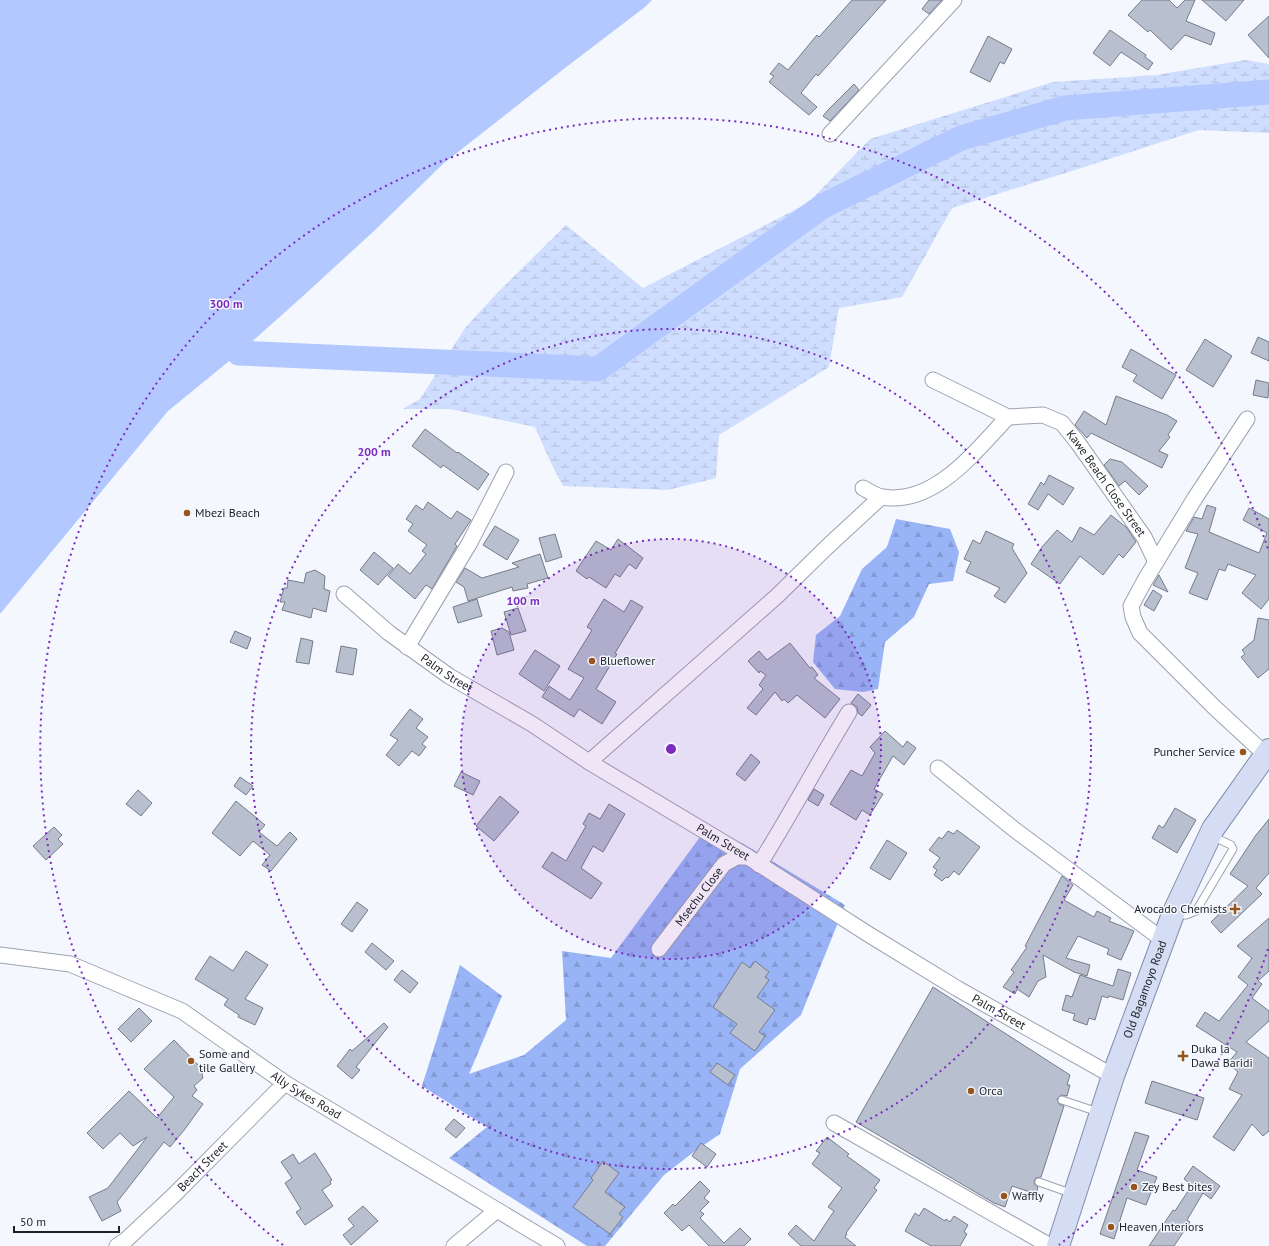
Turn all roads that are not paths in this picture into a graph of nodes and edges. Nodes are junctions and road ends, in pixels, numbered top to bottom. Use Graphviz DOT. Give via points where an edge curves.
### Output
graph roads {
  1 [pos="954,0"];
  2 [pos="830,134"];
  3 [pos="933,380"];
  4 [pos="1008,417"];
  5 [pos="1247,419"];
  6 [pos="506,472"];
  7 [pos="863,488"];
  8 [pos="881,497"];
  9 [pos="1156,562"];
  10 [pos="344,594"];
  11 [pos="407,647"];
  12 [pos="849,712"];
  13 [pos="1267,753"];
  14 [pos="589,762"];
  15 [pos="938,768"];
  16 [pos="754,861"];
  17 [pos="1163,940"];
  18 [pos="659,949"];
  19 [pos="0,956"];
  20 [pos="1113,1076"];
  21 [pos="285,1083"];
  22 [pos="1062,1100"];
  23 [pos="1101,1113"];
  24 [pos="834,1123"];
  25 [pos="1039,1182"];
  26 [pos="1075,1195"];
  27 [pos="497,1210"];
  28 [pos="117,1246"];
  29 [pos="454,1246"];
  30 [pos="557,1246"];
  31 [pos="1050,1246"];
  32 [pos="1058,1246"];
  1 -- 2 [label="street"];
  3 -- 4 [label="street, Kawe Beach Close Street"];
  4 -- 8 [label="street" via="948,478 905,498"];
  4 -- 9 [label="street, Kawe Beach Close Street" via="1043,415 1062,423 1144,537"];
  5 -- 9 [label="street"];
  6 -- 11 [label="street" via="469,544"];
  7 -- 8 [label="street"];
  8 -- 14 [label="street" via="777,596"];
  9 -- 13 [label="street" via="1131,606 1140,633 1210,702"];
  10 -- 11 [label="street, Palm Street"];
  11 -- 14 [label="street, Palm Street" via="449,676 532,724"];
  12 -- 16 [label="street" via="784,824"];
  13 -- 17 [label="main road, Old Bagamoyo Road" via="1213,829"];
  14 -- 16 [label="street, Palm Street"];
  15 -- 17 [label="street" via="1015,830"];
  16 -- 18 [label="street, Msechu Close" via="737,856 724,864"];
  16 -- 20 [label="street, Palm Street" via="958,989"];
  17 -- 20 [label="main road, Old Bagamoyo Road"];
  19 -- 21 [label="street, Ally Sykes Road" via="70,964 182,1011"];
  20 -- 23 [label="main road, Old Bagamoyo Road"];
  21 -- 27 [label="street, Ally Sykes Road"];
  21 -- 28 [label="street, Beach Street" via="174,1195"];
  22 -- 23 [label="lane"];
  23 -- 26 [label="main road, Old Bagamoyo Road"];
  24 -- 31 [label="street"];
  25 -- 26 [label="lane"];
  26 -- 32 [label="main road, Old Bagamoyo Road"];
  27 -- 29 [label="street"];
  27 -- 30 [label="street, Ally Sykes Road"];
}
